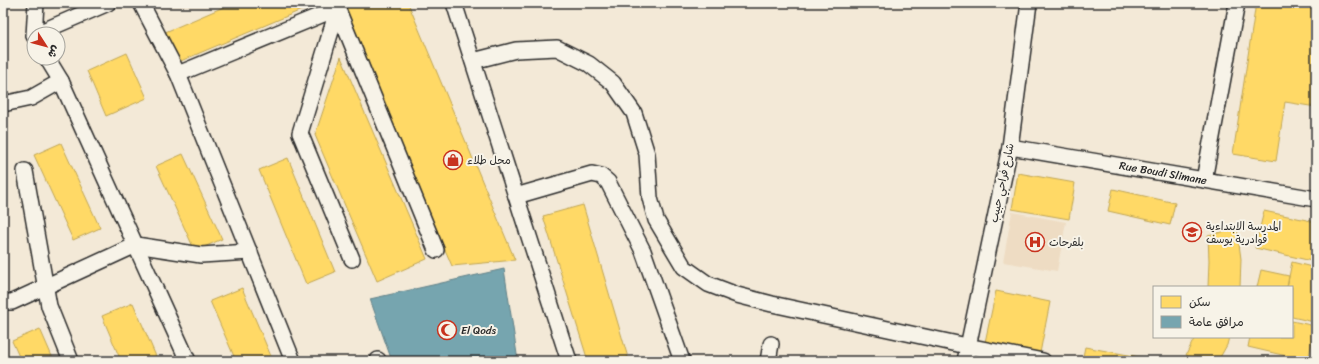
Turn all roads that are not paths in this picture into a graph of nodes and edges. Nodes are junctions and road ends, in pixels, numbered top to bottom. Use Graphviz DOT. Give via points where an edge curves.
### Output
graph roads {
  1 [pos="36,3"];
  2 [pos="108,3"];
  3 [pos="141,3"];
  4 [pos="454,3"];
  5 [pos="1029,3"];
  6 [pos="1236,3"];
  7 [pos="337,6"];
  8 [pos="35,26"];
  9 [pos="55,26"];
  10 [pos="473,61"];
  11 [pos="52,66"];
  12 [pos="178,74"];
  13 [pos="61,81"];
  14 [pos="3,104"];
  15 [pos="1010,147"];
  16 [pos="25,171"];
  17 [pos="1204,180"];
  18 [pos="516,196"];
  19 [pos="1316,199"];
  20 [pos="136,246"];
  21 [pos="436,250"];
  22 [pos="250,252"];
  23 [pos="352,259"];
  24 [pos="46,287"];
  25 [pos="3,302"];
  26 [pos="771,344"];
  27 [pos="967,346"];
  28 [pos="71,361"];
  29 [pos="188,361"];
  30 [pos="293,361"];
  31 [pos="570,361"];
  32 [pos="682,361"];
  33 [pos="768,361"];
  34 [pos="965,361"];
  35 [pos="1043,361"];
  1 -- 8 [label="street"];
  2 -- 9 [label="street"];
  3 -- 12 [label="street"];
  4 -- 10 [label="street"];
  5 -- 15 [label="street, شارع فراحي حبيب"];
  6 -- 17 [label="street"];
  7 -- 12 [label="street"];
  7 -- 21 [label="street"];
  7 -- 23 [label="street" via="300,132"];
  10 -- 18 [label="street"];
  10 -- 27 [label="street" via="516,50 557,48 589,64 613,83 634,113 647,154 650,198 656,220 684,266 708,284 772,304"];
  11 -- 13 [label="street"];
  12 -- 22 [label="street"];
  13 -- 14 [label="street" via="31,98"];
  13 -- 20 [label="street"];
  15 -- 17 [label="street, Rue Boudi Slimane"];
  15 -- 27 [label="street, شارع فراحي حبيب"];
  16 -- 24 [label="street"];
  17 -- 19 [label="street, Rue Boudi Slimane"];
  18 -- 31 [label="street"];
  18 -- 32 [label="street" via="592,174 601,176 608,182 643,250"];
  20 -- 22 [label="street" via="201,255"];
  20 -- 24 [label="street"];
  20 -- 29 [label="street"];
  22 -- 30 [label="street"];
  24 -- 25 [label="street" via="12,302"];
  24 -- 28 [label="street" via="49,306"];
  26 -- 33 [label="street"];
  27 -- 34 [label="street, شارع فراحي حبيب"];
  27 -- 35 [label="street"];
}
